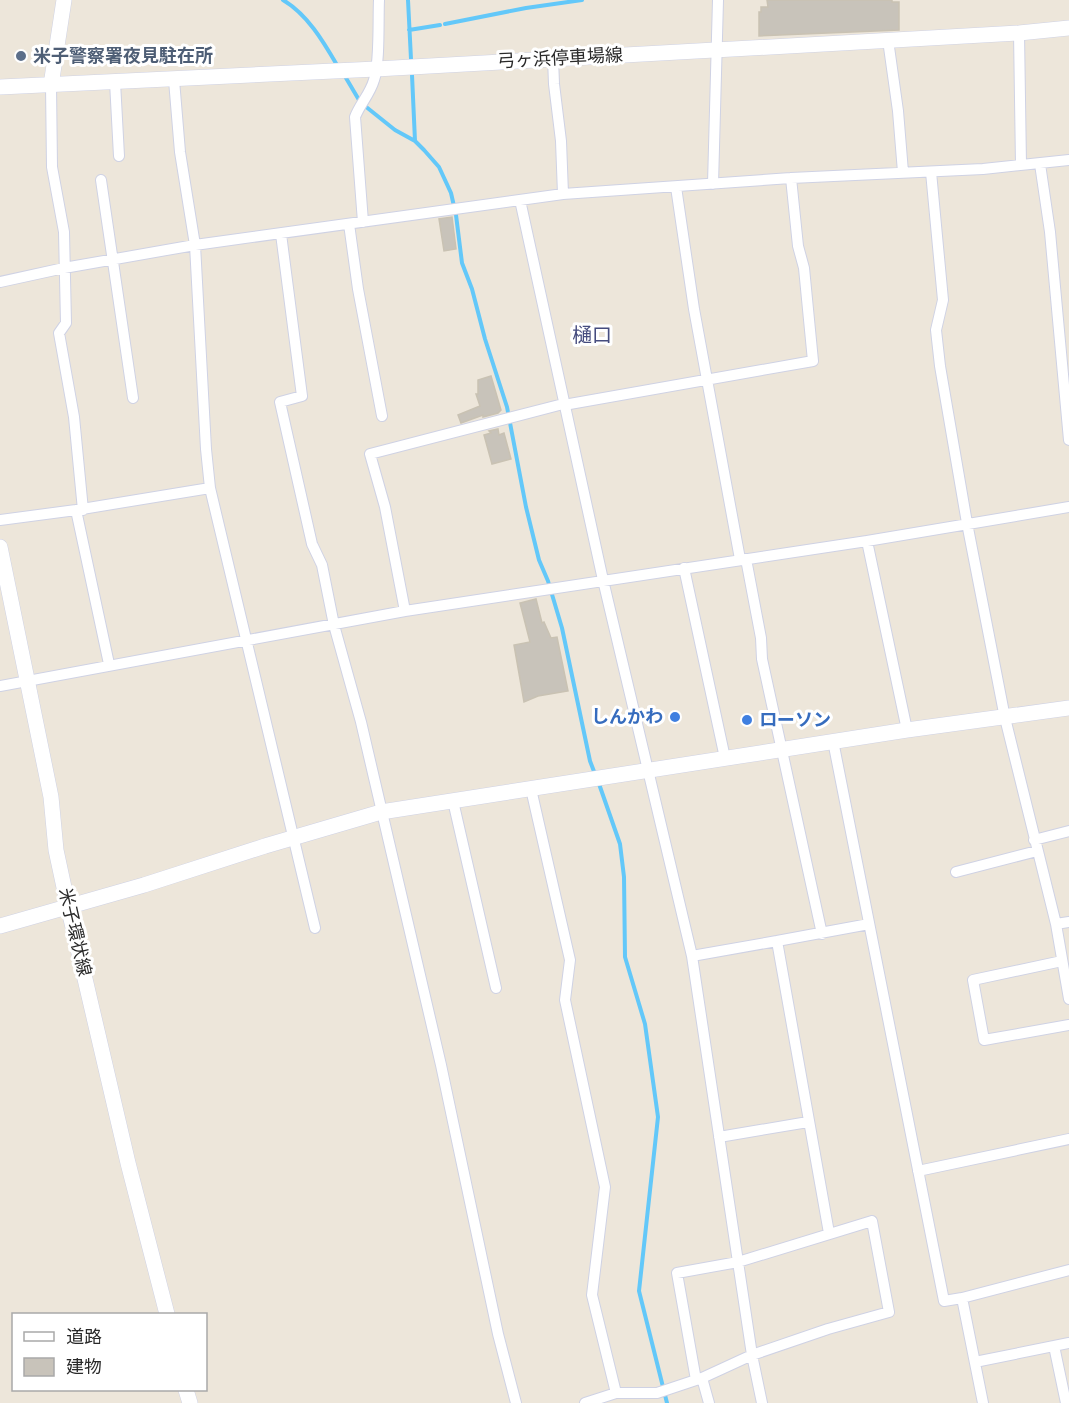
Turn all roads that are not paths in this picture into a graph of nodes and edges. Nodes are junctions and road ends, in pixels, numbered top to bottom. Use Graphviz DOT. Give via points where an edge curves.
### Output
graph roads {
  1 [pos="64,0"];
  2 [pos="379,0"];
  3 [pos="718,0"];
  4 [pos="1069,28"];
  5 [pos="1018,33"];
  6 [pos="888,40"];
  7 [pos="716,50"];
  8 [pos="553,58"];
  9 [pos="376,69"];
  10 [pos="174,80"];
  11 [pos="115,82"];
  12 [pos="51,85"];
  13 [pos="0,87"];
  14 [pos="119,156"];
  15 [pos="1069,160"];
  16 [pos="1040,164"];
  17 [pos="1021,165"];
  18 [pos="903,172"];
  19 [pos="931,172"];
  20 [pos="791,178"];
  21 [pos="101,180"];
  22 [pos="713,183"];
  23 [pos="675,188"];
  24 [pos="563,194"];
  25 [pos="520,200"];
  26 [pos="363,222"];
  27 [pos="350,224"];
  28 [pos="281,234"];
  29 [pos="195,245"];
  30 [pos="112,260"];
  31 [pos="64,268"];
  32 [pos="0,282"];
  33 [pos="1065,358"];
  34 [pos="707,380"];
  35 [pos="133,398"];
  36 [pos="563,404"];
  37 [pos="382,416"];
  38 [pos="1069,440"];
  39 [pos="210,488"];
  40 [pos="1069,507"];
  41 [pos="80,510"];
  42 [pos="0,520"];
  43 [pos="967,523"];
  44 [pos="867,541"];
  45 [pos="0,547"];
  46 [pos="743,559"];
  47 [pos="684,568"];
  48 [pos="603,580"];
  49 [pos="405,611"];
  50 [pos="334,625"];
  51 [pos="245,641"];
  52 [pos="110,664"];
  53 [pos="28,680"];
  54 [pos="0,686"];
  55 [pos="1069,708"];
  56 [pos="1005,718"];
  57 [pos="907,730"];
  58 [pos="833,741"];
  59 [pos="782,750"];
  60 [pos="724,758"];
  61 [pos="649,770"];
  62 [pos="531,789"];
  63 [pos="453,801"];
  64 [pos="381,812"];
  65 [pos="1069,831"];
  66 [pos="294,837"];
  67 [pos="1034,840"];
  68 [pos="1037,851"];
  69 [pos="956,872"];
  70 [pos="68,906"];
  71 [pos="1069,922"];
  72 [pos="869,924"];
  73 [pos="1056,924"];
  74 [pos="0,926"];
  75 [pos="315,928"];
  76 [pos="822,934"];
  77 [pos="777,941"];
  78 [pos="692,956"];
  79 [pos="1062,961"];
  80 [pos="496,988"];
  81 [pos="1069,999"];
  82 [pos="1069,1024"];
  83 [pos="808,1122"];
  84 [pos="719,1137"];
  85 [pos="1069,1139"];
  86 [pos="918,1171"];
  87 [pos="829,1233"];
  88 [pos="738,1262"];
  89 [pos="1069,1270"];
  90 [pos="962,1298"];
  91 [pos="167,1313"];
  92 [pos="1069,1343"];
  93 [pos="1054,1346"];
  94 [pos="752,1355"];
  95 [pos="975,1362"];
  96 [pos="699,1379"];
  97 [pos="616,1393"];
  98 [pos="516,1403"];
  99 [pos="585,1403"];
  100 [pos="709,1403"];
  101 [pos="762,1403"];
  102 [pos="983,1403"];
  103 [pos="1066,1403"];
  1 -- 12 [label="main road"];
  2 -- 9 [label="street"];
  3 -- 7 [label="street"];
  4 -- 5 [label="main road, 弓ヶ浜停車場線"];
  5 -- 6 [label="main road, 弓ヶ浜停車場線"];
  5 -- 17 [label="street"];
  6 -- 7 [label="main road, 弓ヶ浜停車場線"];
  6 -- 18 [label="street"];
  7 -- 8 [label="main road, 弓ヶ浜停車場線"];
  7 -- 22 [label="street"];
  8 -- 9 [label="main road, 弓ヶ浜停車場線"];
  8 -- 24 [label="street"];
  9 -- 10 [label="main road, 弓ヶ浜停車場線"];
  9 -- 26 [label="street" via="368,97 355,117"];
  10 -- 11 [label="main road, 弓ヶ浜停車場線"];
  10 -- 29 [label="street" via="180,152"];
  11 -- 12 [label="main road, 弓ヶ浜停車場線"];
  11 -- 14 [label="street"];
  12 -- 13 [label="main road, 弓ヶ浜停車場線"];
  12 -- 31 [label="street" via="52,167 64,232"];
  15 -- 16 [label="street"];
  16 -- 17 [label="street"];
  16 -- 33 [label="street"];
  17 -- 19 [label="street"];
  18 -- 19 [label="street"];
  18 -- 20 [label="street"];
  19 -- 43 [label="street" via="943,300 936,330"];
  20 -- 22 [label="street"];
  20 -- 34 [label="street" via="813,361"];
  21 -- 30 [label="street"];
  22 -- 23 [label="street"];
  23 -- 24 [label="street"];
  23 -- 34 [label="street"];
  24 -- 25 [label="street"];
  25 -- 26 [label="street"];
  25 -- 36 [label="street"];
  26 -- 27 [label="street"];
  27 -- 28 [label="street"];
  27 -- 37 [label="street"];
  28 -- 29 [label="street"];
  28 -- 50 [label="street" via="302,396 280,402"];
  29 -- 30 [label="street"];
  29 -- 39 [label="street"];
  30 -- 31 [label="street"];
  30 -- 35 [label="street"];
  31 -- 32 [label="street"];
  31 -- 41 [label="street" via="66,323 59,333 74,417"];
  33 -- 38 [label="street"];
  34 -- 36 [label="street"];
  34 -- 46 [label="street"];
  36 -- 48 [label="street"];
  36 -- 49 [label="street" via="370,454 385,507"];
  39 -- 41 [label="street"];
  39 -- 51 [label="street"];
  40 -- 43 [label="street"];
  41 -- 42 [label="street"];
  41 -- 52 [label="street"];
  43 -- 44 [label="street"];
  43 -- 56 [label="street"];
  44 -- 46 [label="street"];
  44 -- 57 [label="street"];
  45 -- 53 [label="main road, 米子環状線"];
  46 -- 47 [label="street"];
  46 -- 59 [label="street"];
  47 -- 48 [label="street"];
  47 -- 60 [label="street"];
  48 -- 49 [label="street"];
  48 -- 61 [label="street"];
  49 -- 50 [label="street"];
  50 -- 51 [label="street"];
  50 -- 64 [label="street"];
  51 -- 52 [label="street"];
  51 -- 66 [label="street"];
  52 -- 53 [label="street"];
  53 -- 54 [label="street"];
  53 -- 70 [label="main road, 米子環状線"];
  55 -- 56 [label="main road"];
  56 -- 57 [label="main road"];
  56 -- 67 [label="street"];
  57 -- 58 [label="main road"];
  58 -- 59 [label="main road"];
  58 -- 72 [label="street"];
  59 -- 60 [label="main road"];
  59 -- 76 [label="street"];
  60 -- 61 [label="main road"];
  61 -- 62 [label="main road"];
  61 -- 78 [label="street"];
  62 -- 63 [label="main road"];
  62 -- 97 [label="street" via="570,960 565,1000 605,1187 592,1295"];
  63 -- 64 [label="main road"];
  63 -- 80 [label="street"];
  64 -- 66 [label="main road"];
  64 -- 98 [label="street"];
  65 -- 67 [label="street"];
  66 -- 70 [label="main road"];
  66 -- 75 [label="street"];
  67 -- 68 [label="street"];
  68 -- 69 [label="street"];
  68 -- 73 [label="street"];
  70 -- 74 [label="main road"];
  70 -- 91 [label="main road, 米子環状線"];
  71 -- 73 [label="street"];
  72 -- 76 [label="street"];
  72 -- 86 [label="street"];
  73 -- 79 [label="street"];
  76 -- 77 [label="street"];
  77 -- 78 [label="street"];
  77 -- 83 [label="street"];
  78 -- 84 [label="street"];
  79 -- 81 [label="street"];
  79 -- 82 [label="street" via="974,980 984,1040"];
  83 -- 84 [label="street"];
  83 -- 87 [label="street"];
  84 -- 88 [label="street"];
  85 -- 86 [label="street"];
  86 -- 90 [label="street" via="944,1301"];
  87 -- 88 [label="street"];
  87 -- 94 [label="street" via="872,1221 889,1312"];
  88 -- 94 [label="street"];
  88 -- 96 [label="street" via="677,1273"];
  89 -- 90 [label="street"];
  90 -- 95 [label="street"];
  92 -- 93 [label="street"];
  93 -- 95 [label="street"];
  93 -- 103 [label="street"];
  94 -- 96 [label="street"];
  94 -- 101 [label="street"];
  95 -- 102 [label="street"];
  96 -- 97 [label="street" via="657,1393"];
  96 -- 100 [label="street"];
  97 -- 99 [label="street"];
}
